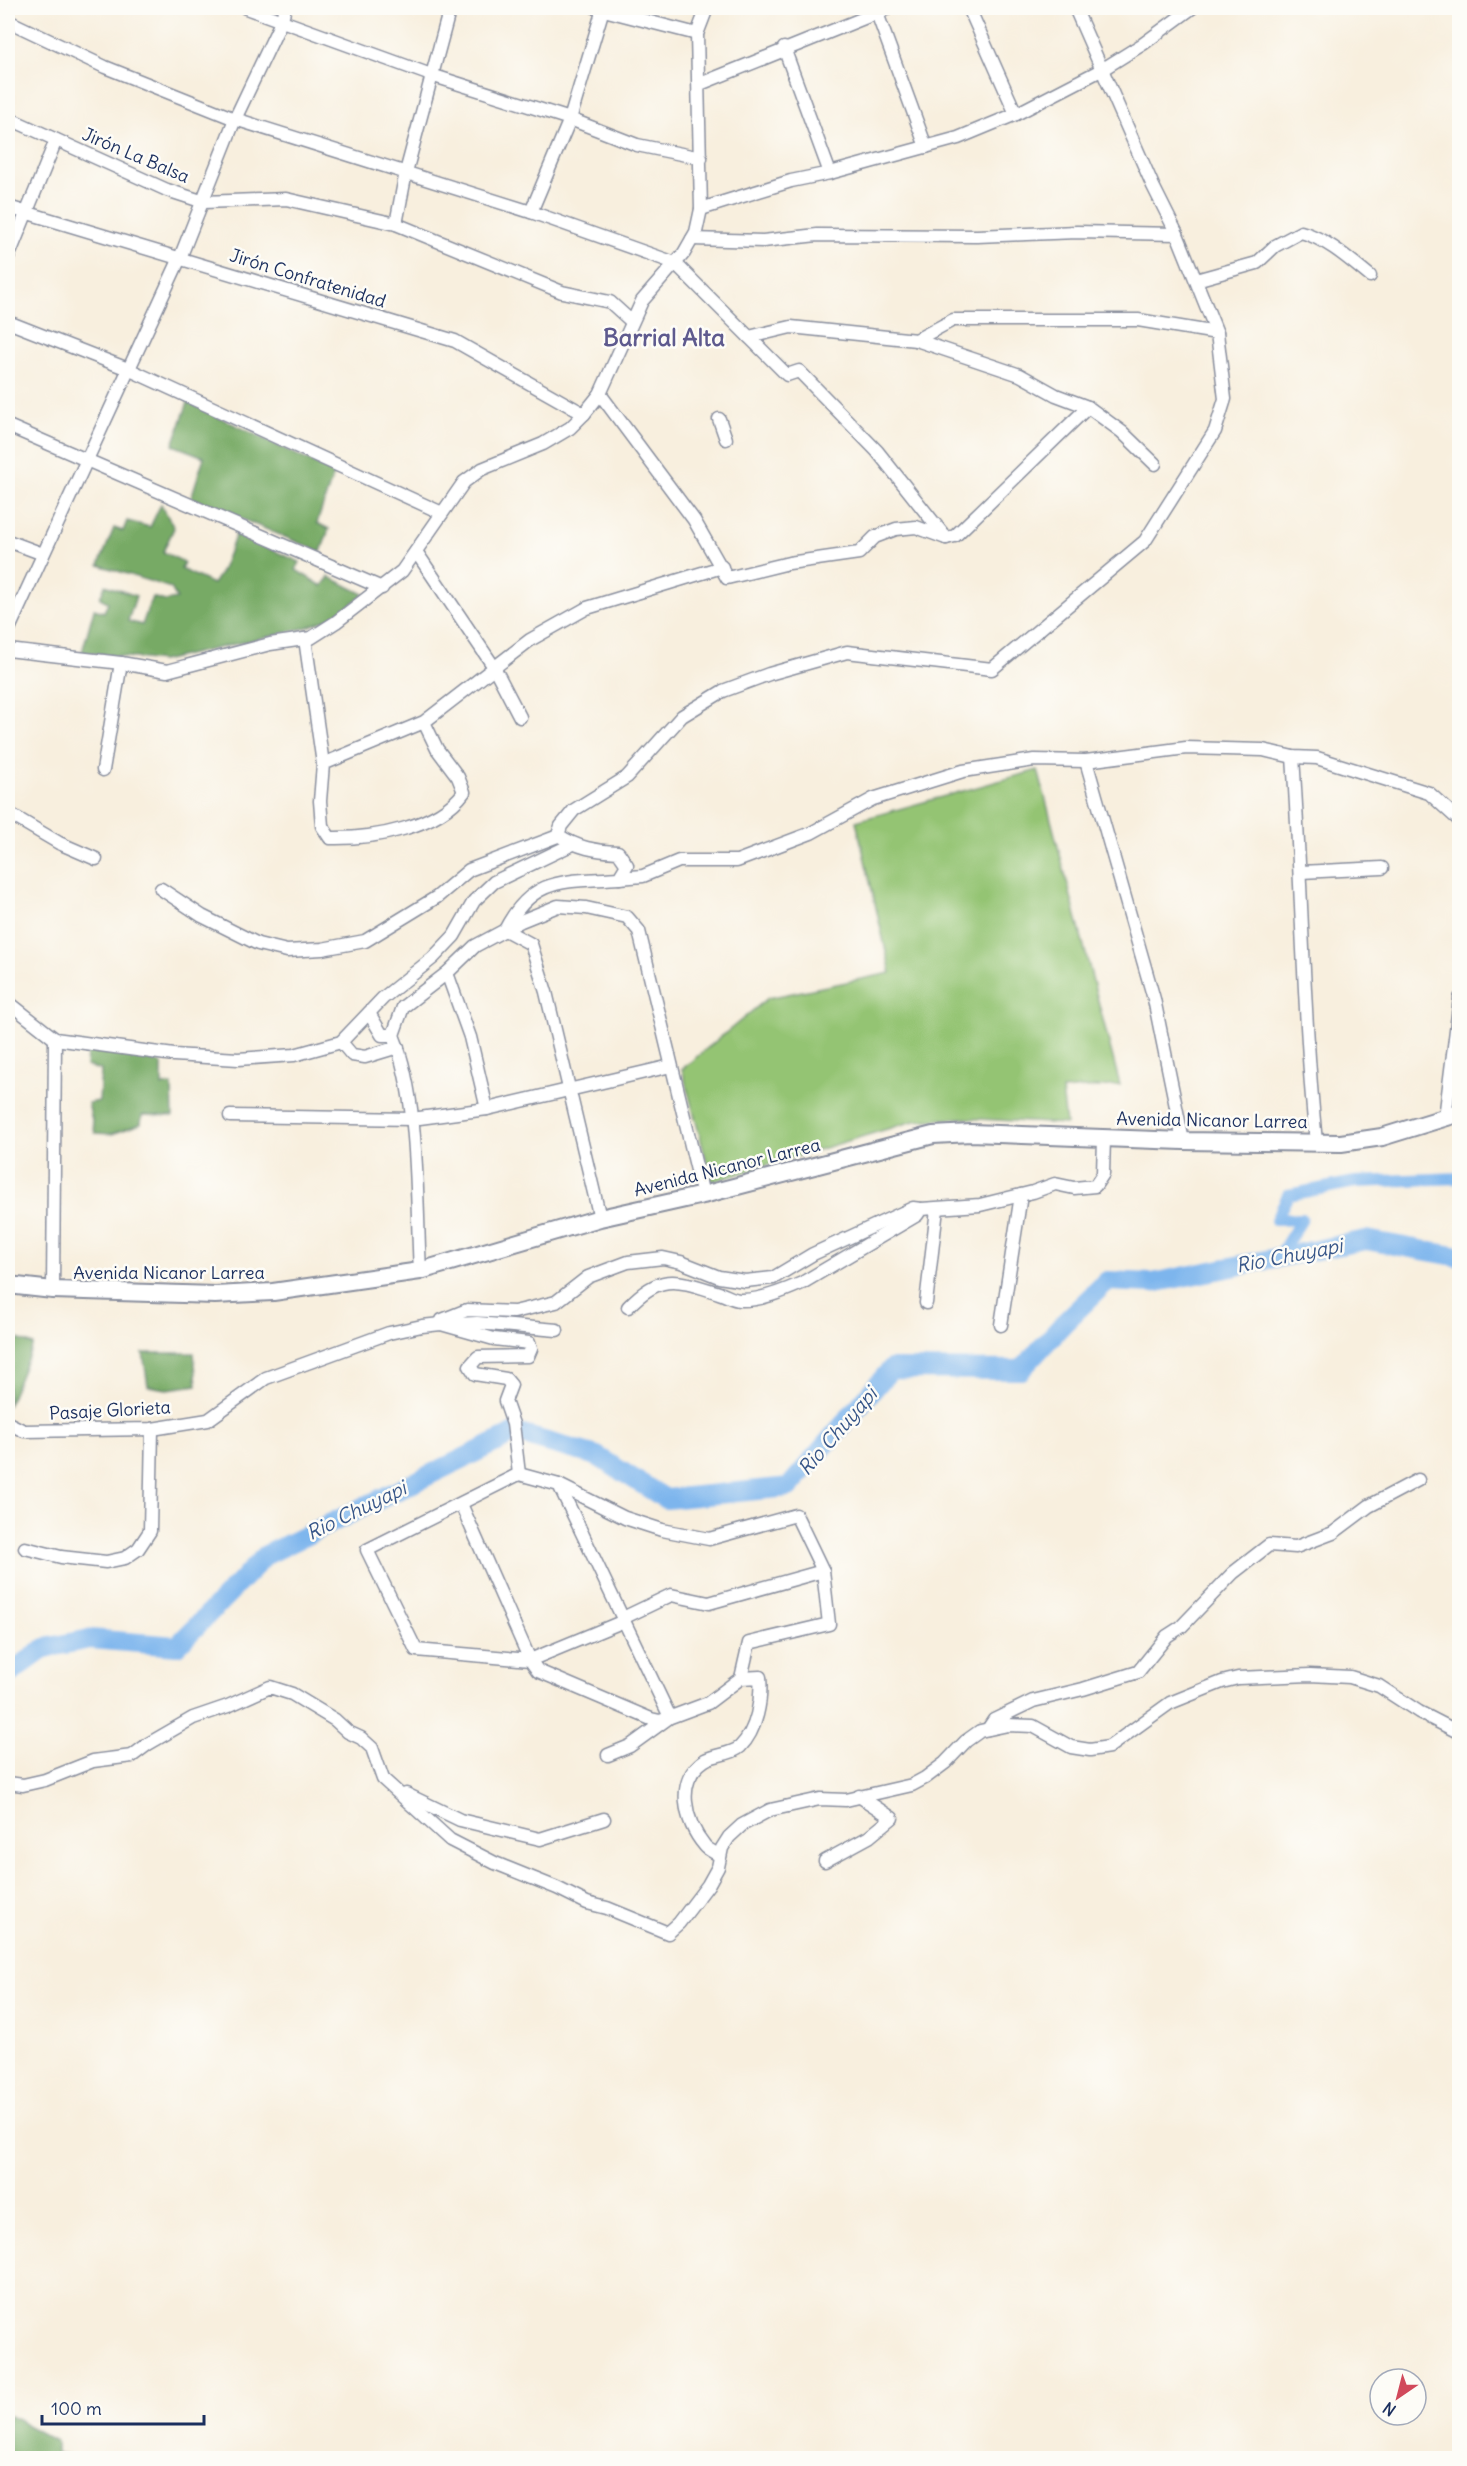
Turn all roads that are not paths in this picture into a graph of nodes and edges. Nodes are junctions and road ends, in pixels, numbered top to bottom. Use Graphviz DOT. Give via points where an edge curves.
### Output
graph roads {
  1 [pos="246,8"];
  2 [pos="285,8"];
  3 [pos="450,8"];
  4 [pos="599,8"];
  5 [pos="707,8"];
  6 [pos="889,8"];
  7 [pos="969,8"];
  8 [pos="1075,8"];
  9 [pos="1192,8"];
  10 [pos="877,13"];
  11 [pos="8,21"];
  12 [pos="281,22"];
  13 [pos="697,33"];
  14 [pos="784,48"];
  15 [pos="1102,69"];
  16 [pos="431,75"];
  17 [pos="700,84"];
  18 [pos="1016,114"];
  19 [pos="8,118"];
  20 [pos="235,118"];
  21 [pos="570,119"];
  22 [pos="56,140"];
  23 [pos="926,147"];
  24 [pos="701,158"];
  25 [pos="406,172"];
  26 [pos="830,173"];
  27 [pos="204,202"];
  28 [pos="8,207"];
  29 [pos="701,209"];
  30 [pos="531,212"];
  31 [pos="25,214"];
  32 [pos="396,224"];
  33 [pos="1177,234"];
  34 [pos="692,239"];
  35 [pos="8,258"];
  36 [pos="180,258"];
  37 [pos="675,262"];
  38 [pos="1370,276"];
  39 [pos="1196,280"];
  40 [pos="8,322"];
  41 [pos="632,322"];
  42 [pos="1217,333"];
  43 [pos="749,337"];
  44 [pos="916,340"];
  45 [pos="128,369"];
  46 [pos="600,394"];
  47 [pos="1088,407"];
  48 [pos="584,414"];
  49 [pos="719,419"];
  50 [pos="8,426"];
  51 [pos="726,439"];
  52 [pos="87,460"];
  53 [pos="1155,464"];
  54 [pos="442,513"];
  55 [pos="946,538"];
  56 [pos="8,541"];
  57 [pos="417,553"];
  58 [pos="44,554"];
  59 [pos="722,567"];
  60 [pos="382,588"];
  61 [pos="8,631"];
  62 [pos="305,639"];
  63 [pos="8,650"];
  64 [pos="121,663"];
  65 [pos="494,667"];
  66 [pos="520,717"];
  67 [pos="424,722"];
  68 [pos="1293,757"];
  69 [pos="1086,762"];
  70 [pos="323,764"];
  71 [pos="103,770"];
  72 [pos="8,813"];
  73 [pos="1460,820"];
  74 [pos="558,836"];
  75 [pos="573,844"];
  76 [pos="96,859"];
  77 [pos="1382,868"];
  78 [pos="1301,872"];
  79 [pos="619,878"];
  80 [pos="160,889"];
  81 [pos="505,930"];
  82 [pos="447,973"];
  83 [pos="1460,998"];
  84 [pos="8,1002"];
  85 [pos="369,1013"];
  86 [pos="55,1039"];
  87 [pos="396,1041"];
  88 [pos="341,1042"];
  89 [pos="671,1066"];
  90 [pos="569,1091"];
  91 [pos="487,1109"];
  92 [pos="1452,1115"];
  93 [pos="230,1116"];
  94 [pos="412,1119"];
  95 [pos="1104,1138"];
  96 [pos="1183,1141"];
  97 [pos="1316,1142"];
  98 [pos="703,1195"];
  99 [pos="1021,1195"];
  100 [pos="921,1209"];
  101 [pos="937,1209"];
  102 [pos="600,1218"];
  103 [pos="420,1271"];
  104 [pos="8,1285"];
  105 [pos="53,1290"];
  106 [pos="926,1303"];
  107 [pos="628,1307"];
  108 [pos="441,1324"];
  109 [pos="1001,1325"];
  110 [pos="557,1330"];
  111 [pos="8,1423"];
  112 [pos="152,1429"];
  113 [pos="519,1474"];
  114 [pos="1418,1480"];
  115 [pos="559,1485"];
  116 [pos="461,1504"];
  117 [pos="25,1548"];
  118 [pos="823,1571"];
  119 [pos="624,1620"];
  120 [pos="530,1660"];
  121 [pos="741,1678"];
  122 [pos="670,1717"];
  123 [pos="988,1729"];
  124 [pos="1460,1732"];
  125 [pos="608,1755"];
  126 [pos="8,1783"];
  127 [pos="394,1789"];
  128 [pos="859,1796"];
  129 [pos="604,1819"];
  130 [pos="720,1857"];
  131 [pos="825,1861"];
  1 -- 12 [label="street"];
  2 -- 12 [label="street"];
  3 -- 16 [label="street"];
  4 -- 13 [label="street"];
  4 -- 21 [label="street"];
  5 -- 13 [label="street"];
  6 -- 10 [label="street"];
  7 -- 18 [label="street"];
  8 -- 15 [label="street"];
  9 -- 15 [label="street"];
  10 -- 14 [label="street"];
  10 -- 23 [label="street"];
  11 -- 20 [label="street" via="105,67"];
  12 -- 16 [label="street"];
  12 -- 20 [label="street"];
  13 -- 17 [label="street"];
  14 -- 17 [label="street"];
  14 -- 26 [label="street"];
  15 -- 18 [label="street"];
  15 -- 33 [label="street"];
  16 -- 21 [label="street"];
  16 -- 25 [label="street"];
  17 -- 24 [label="street"];
  18 -- 23 [label="street"];
  19 -- 22 [label="street, Jirón La Balsa"];
  20 -- 25 [label="street"];
  20 -- 27 [label="street"];
  21 -- 24 [label="street" via="637,145"];
  21 -- 30 [label="street"];
  22 -- 27 [label="street, Jirón La Balsa" via="167,190"];
  22 -- 31 [label="street"];
  23 -- 26 [label="street"];
  24 -- 29 [label="street"];
  25 -- 30 [label="street"];
  25 -- 32 [label="street"];
  26 -- 29 [label="street"];
  27 -- 32 [label="street, Jirón La Balsa" via="286,198"];
  27 -- 36 [label="street"];
  28 -- 31 [label="street, Jirón Confratenidad"];
  29 -- 34 [label="street"];
  30 -- 37 [label="street"];
  31 -- 35 [label="street"];
  31 -- 36 [label="street, Jirón Confratenidad"];
  32 -- 41 [label="street, Jirón La Balsa" via="562,292 610,302"];
  33 -- 34 [label="street" via="816,235 763,242"];
  33 -- 39 [label="street"];
  34 -- 37 [label="street"];
  36 -- 45 [label="street"];
  36 -- 48 [label="street, Jirón Confratenidad" via="455,341"];
  37 -- 41 [label="street" via="642,301"];
  37 -- 43 [label="street"];
  38 -- 39 [label="street" via="1314,236 1301,232 1275,246 1257,262"];
  39 -- 42 [label="street"];
  40 -- 45 [label="street"];
  41 -- 46 [label="street"];
  42 -- 44 [label="street" via="1138,320 953,320"];
  42 -- 74 [label="street" via="1225,399 1215,431 1145,541 992,669 848,652 723,691 681,716 627,777 574,810"];
  43 -- 44 [label="street" via="791,327"];
  43 -- 55 [label="street" via="787,375 799,371 877,451"];
  44 -- 47 [label="street" via="1020,375"];
  45 -- 52 [label="street"];
  45 -- 54 [label="street"];
  46 -- 48 [label="street"];
  46 -- 59 [label="street" via="694,520"];
  47 -- 53 [label="street"];
  47 -- 55 [label="street" via="956,536"];
  48 -- 54 [label="street" via="570,428 543,444 482,469 464,482"];
  49 -- 51 [label="street"];
  50 -- 52 [label="street"];
  52 -- 58 [label="street"];
  52 -- 60 [label="street"];
  54 -- 57 [label="street"];
  55 -- 59 [label="street" via="916,527 896,529 875,537 859,553 789,563 727,578"];
  56 -- 58 [label="street"];
  57 -- 60 [label="street"];
  57 -- 65 [label="street"];
  58 -- 61 [label="street"];
  59 -- 65 [label="street" via="587,608 530,640"];
  60 -- 62 [label="street"];
  62 -- 64 [label="street" via="270,644 167,671"];
  62 -- 70 [label="street"];
  63 -- 64 [label="street"];
  64 -- 71 [label="street"];
  65 -- 66 [label="street"];
  65 -- 67 [label="street"];
  67 -- 70 [label="street"];
  67 -- 70 [label="street" via="464,792 451,807 431,818 376,836 330,838 322,826"];
  68 -- 69 [label="street" via="1263,750 1186,748"];
  68 -- 73 [label="street" via="1317,758 1429,793"];
  68 -- 78 [label="street"];
  69 -- 79 [label="street" via="1034,760 963,771 873,800 812,833 737,861 679,861 643,876"];
  69 -- 96 [label="street" via="1154,999"];
  72 -- 76 [label="street"];
  74 -- 75 [label="street"];
  74 -- 80 [label="street" via="469,870 437,897 365,941 322,949 287,951 258,944"];
  75 -- 79 [label="street" via="591,851 618,852 627,865"];
  75 -- 85 [label="street" via="494,882 474,902 454,936"];
  77 -- 78 [label="street"];
  78 -- 97 [label="street" via="1304,990"];
  79 -- 81 [label="street" via="568,880 537,890 515,910"];
  81 -- 82 [label="street" via="475,946"];
  81 -- 89 [label="street" via="558,906 627,917 639,931"];
  81 -- 90 [label="street" via="531,944"];
  82 -- 87 [label="street" via="403,1007"];
  82 -- 91 [label="street" via="470,1037"];
  83 -- 92 [label="street"];
  84 -- 86 [label="street"];
  85 -- 87 [label="street" via="382,1035"];
  85 -- 88 [label="street"];
  86 -- 88 [label="street" via="237,1059 294,1055"];
  86 -- 105 [label="street"];
  87 -- 88 [label="street" via="366,1056 352,1055"];
  87 -- 94 [label="street" via="403,1059"];
  89 -- 90 [label="street"];
  89 -- 98 [label="street"];
  90 -- 91 [label="street"];
  90 -- 102 [label="street"];
  91 -- 94 [label="street"];
  92 -- 97 [label="main road, Avenida Nicanor Larrea" via="1382,1137"];
  93 -- 94 [label="street"];
  94 -- 103 [label="street"];
  95 -- 96 [label="main road, Avenida Nicanor Larrea"];
  95 -- 98 [label="main road, Avenida Nicanor Larrea" via="933,1135"];
  95 -- 99 [label="street" via="1103,1174 1095,1186 1074,1188 1055,1184"];
  96 -- 97 [label="main road, Avenida Nicanor Larrea"];
  98 -- 102 [label="main road, Avenida Nicanor Larrea"];
  99 -- 101 [label="street" via="980,1205"];
  99 -- 109 [label="street"];
  100 -- 101 [label="street"];
  100 -- 107 [label="street" via="917,1215 787,1290 753,1300 737,1300 678,1281 655,1285"];
  100 -- 108 [label="street" via="903,1212 813,1254 773,1278 745,1281 719,1277 663,1258 628,1262 588,1277 556,1302 514,1312 467,1310 442,1320"];
  101 -- 106 [label="street"];
  102 -- 103 [label="main road, Avenida Nicanor Larrea"];
  103 -- 105 [label="main road, Avenida Nicanor Larrea" via="273,1292 215,1295"];
  104 -- 105 [label="main road, Avenida Nicanor Larrea"];
  108 -- 110 [label="street"];
  108 -- 112 [label="street, Pasaje Glorieta" via="400,1331 324,1355 266,1378 208,1420"];
  108 -- 113 [label="street" via="494,1339 529,1343 528,1356 478,1357 470,1366 475,1374 506,1379 511,1385 505,1401 513,1424"];
  111 -- 112 [label="street, Pasaje Glorieta" via="24,1431"];
  112 -- 117 [label="street" via="150,1531 138,1549 125,1558 106,1562"];
  113 -- 115 [label="street"];
  113 -- 116 [label="street"];
  114 -- 123 [label="street" via="1369,1506 1333,1533 1296,1547 1269,1545 1233,1573 1167,1636 1138,1672 1033,1701 994,1720"];
  115 -- 118 [label="street" via="625,1518 709,1539 796,1515"];
  115 -- 119 [label="street"];
  116 -- 120 [label="street"];
  116 -- 120 [label="street" via="367,1550 416,1650"];
  118 -- 119 [label="street" via="709,1603 670,1595"];
  118 -- 121 [label="street" via="829,1624 749,1643"];
  119 -- 120 [label="street"];
  119 -- 122 [label="street"];
  120 -- 122 [label="street" via="538,1671 651,1719"];
  121 -- 122 [label="street" via="708,1703"];
  121 -- 130 [label="street" via="760,1677 762,1696 751,1731 739,1748 707,1758 695,1767 687,1783 685,1809 693,1830"];
  122 -- 125 [label="street" via="630,1746"];
  123 -- 124 [label="street" via="1034,1725 1071,1747 1109,1748 1191,1693 1238,1678 1310,1674 1350,1677 1379,1686"];
  123 -- 128 [label="street" via="966,1741 919,1782"];
  126 -- 127 [label="street" via="23,1785 93,1761 132,1756 193,1718 270,1687 292,1694 361,1738 372,1748 383,1779"];
  127 -- 129 [label="street" via="460,1820 540,1839"];
  127 -- 130 [label="street" via="450,1840 587,1904 668,1933 708,1885"];
  128 -- 130 [label="street" via="820,1799 770,1810 729,1837"];
  128 -- 131 [label="street" via="892,1818 869,1837"];
}
